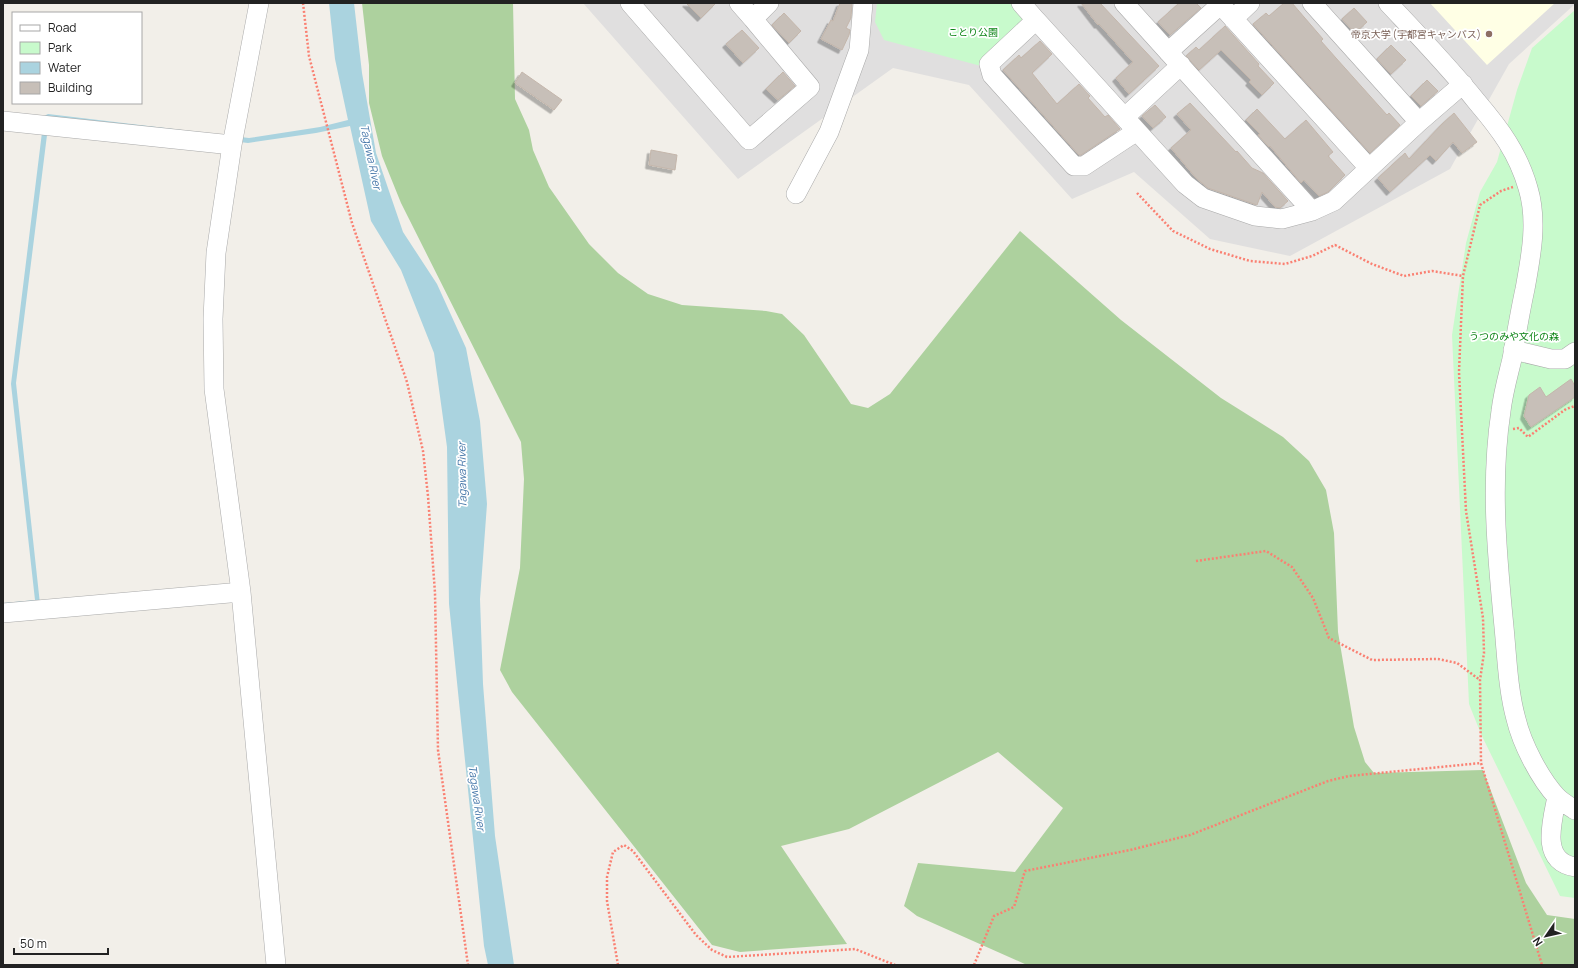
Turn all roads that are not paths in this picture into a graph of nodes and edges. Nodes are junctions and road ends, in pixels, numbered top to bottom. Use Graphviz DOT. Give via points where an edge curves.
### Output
graph roads {
  1 [pos="259,3"];
  2 [pos="630,3"];
  3 [pos="739,3"];
  4 [pos="769,3"];
  5 [pos="863,3"];
  6 [pos="1021,3"];
  7 [pos="1124,3"];
  8 [pos="1250,3"];
  9 [pos="1312,3"];
  10 [pos="1388,3"];
  11 [pos="1219,4"];
  12 [pos="753,18"];
  13 [pos="1233,19"];
  14 [pos="1036,20"];
  15 [pos="1174,58"];
  16 [pos="1463,84"];
  17 [pos="3,121"];
  18 [pos="1419,122"];
  19 [pos="1131,124"];
  20 [pos="232,145"];
  21 [pos="1369,168"];
  22 [pos="796,194"];
  23 [pos="1312,210"];
  24 [pos="1513,350"];
  25 [pos="1575,352"];
  26 [pos="241,592"];
  27 [pos="3,613"];
  28 [pos="1558,797"];
  29 [pos="1575,810"];
  30 [pos="1575,867"];
  31 [pos="276,965"];
  1 -- 20 [label="street"];
  2 -- 12 [label="street" via="749,140 810,87"];
  3 -- 12 [label="street"];
  4 -- 12 [label="street"];
  5 -- 22 [label="street" via="859,50 829,132"];
  6 -- 14 [label="street"];
  7 -- 15 [label="street"];
  8 -- 13 [label="street"];
  9 -- 18 [label="street"];
  10 -- 16 [label="street"];
  11 -- 13 [label="street"];
  11 -- 15 [label="street"];
  13 -- 21 [label="street"];
  14 -- 19 [label="street"];
  14 -- 19 [label="street" via="989,64 992,75 1074,166 1084,166"];
  15 -- 19 [label="street"];
  15 -- 23 [label="street"];
  16 -- 18 [label="street"];
  16 -- 24 [label="street" via="1500,129 1512,148 1522,168 1534,217 1528,271"];
  17 -- 20 [label="street"];
  18 -- 21 [label="street"];
  19 -- 23 [label="street" via="1184,184 1204,198 1255,216 1282,219"];
  20 -- 26 [label="street" via="216,253 212,319 214,389"];
  21 -- 23 [label="street" via="1334,201"];
  24 -- 25 [label="street" via="1551,359 1565,359"];
  24 -- 28 [label="street" via="1501,410 1495,504 1509,682 1516,721 1528,752"];
  26 -- 27 [label="street"];
  26 -- 31 [label="street"];
  28 -- 29 [label="street"];
  28 -- 30 [label="street" via="1550,840 1554,854 1563,864"];
}
